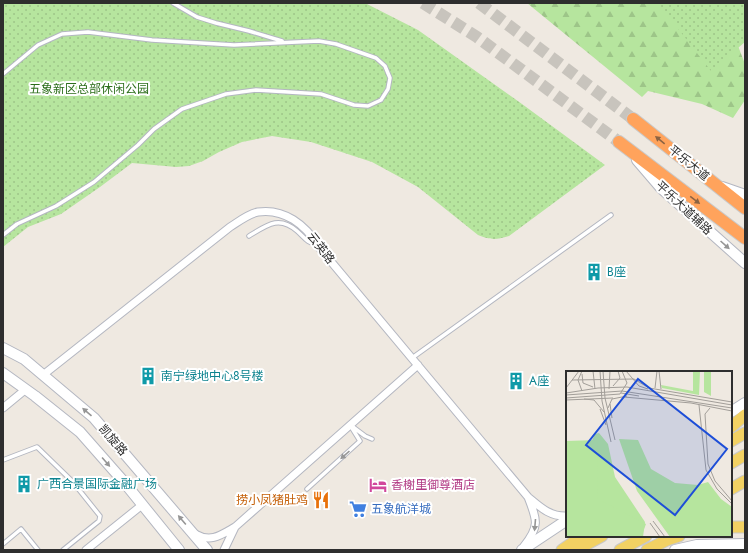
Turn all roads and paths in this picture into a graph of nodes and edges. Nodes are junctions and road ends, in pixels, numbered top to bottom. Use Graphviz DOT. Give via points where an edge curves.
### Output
graph roads {
  1 [pos="173,3"];
  2 [pos="284,42"];
  3 [pos="3,74"];
  4 [pos="633,119"];
  5 [pos="623,146"];
  6 [pos="716,185"];
  7 [pos="745,195"];
  8 [pos="745,208"];
  9 [pos="611,215"];
  10 [pos="3,235"];
  11 [pos="250,236"];
  12 [pos="745,238"];
  13 [pos="318,246"];
  14 [pos="745,263"];
  15 [pos="3,348"];
  16 [pos="412,358"];
  17 [pos="418,365"];
  18 [pos="3,373"];
  19 [pos="43,375"];
  20 [pos="26,389"];
  21 [pos="745,403"];
  22 [pos="3,408"];
  23 [pos="732,411"];
  24 [pos="745,415"];
  25 [pos="350,425"];
  26 [pos="733,425"];
  27 [pos="745,432"];
  28 [pos="372,439"];
  29 [pos="732,440"];
  30 [pos="745,455"];
  31 [pos="3,460"];
  32 [pos="732,462"];
  33 [pos="745,481"];
  34 [pos="732,488"];
  35 [pos="307,489"];
  36 [pos="528,497"];
  37 [pos="142,505"];
  38 [pos="566,516"];
  39 [pos="566,521"];
  40 [pos="235,527"];
  41 [pos="732,527"];
  42 [pos="745,527"];
  43 [pos="192,532"];
  44 [pos="581,537"];
  45 [pos="600,537"];
  46 [pos="644,537"];
  47 [pos="676,537"];
  48 [pos="698,540"];
  49 [pos="3,544"];
  50 [pos="745,544"];
  51 [pos="38,550"];
  52 [pos="63,550"];
  53 [pos="86,550"];
  54 [pos="179,550"];
  55 [pos="207,550"];
  56 [pos="224,550"];
  57 [pos="521,550"];
  58 [pos="562,550"];
  59 [pos="576,550"];
  60 [pos="620,550"];
  61 [pos="647,550"];
  62 [pos="674,550"];
  1 -- 2 [label="lane" via="198,17"];
  2 -- 3 [label="lane" via="234,45 152,40 88,32 62,34 38,45"];
  2 -- 10 [label="lane" via="319,41 376,58 385,66 390,78 388,89 381,100 368,106 354,105 321,94 256,90 226,94 182,110 154,129 94,182 56,206 17,224"];
  6 -- 4 [label="highway, 平乐大道, one-way"];
  5 -- 12 [label="highway, one-way"];
  5 -- 14 [label="street, 平乐大道辅路, one-way" via="661,188"];
  6 -- 7 [label="street"];
  6 -- 8 [label="highway, 平乐大道"];
  9 -- 16 [label="lane"];
  11 -- 13 [label="lane" via="273,222 282,222 296,230 307,242"];
  13 -- 16 [label="street, 云英路"];
  13 -- 19 [label="street, 云英路" via="311,234 298,222 280,214 258,212 244,218"];
  15 -- 19 [label="street, 凯旋路" via="24,359"];
  16 -- 17 [label="street, 云英路"];
  17 -- 25 [label="street"];
  17 -- 36 [label="street, 云英路"];
  18 -- 20 [label="street, 凯旋路"];
  43 -- 19 [label="street, 凯旋路, one-way" via="94,418"];
  20 -- 22 [label="street"];
  20 -- 37 [label="street, 凯旋路, one-way" via="80,432"];
  21 -- 23 [label="street"];
  24 -- 26 [label="main road"];
  25 -- 28 [label="lane"];
  25 -- 35 [label="lane, one-way" via="360,441"];
  25 -- 40 [label="street"];
  27 -- 29 [label="main road"];
  30 -- 32 [label="main road"];
  31 -- 52 [label="lane" via="37,447 72,481 100,516 99,521"];
  33 -- 34 [label="main road"];
  36 -- 38 [label="street" via="549,513"];
  36 -- 57 [label="street, one-way" via="536,526 533,535"];
  37 -- 53 [label="street"];
  37 -- 54 [label="street, 凯旋路"];
  39 -- 57 [label="street"];
  40 -- 43 [label="street" via="211,538 202,538"];
  40 -- 56 [label="street"];
  41 -- 42 [label="main road"];
  43 -- 55 [label="street, 凯旋路"];
  44 -- 58 [label="main road"];
  45 -- 59 [label="main road"];
  46 -- 60 [label="main road"];
  47 -- 61 [label="main road"];
  48 -- 50 [label="street"];
  48 -- 62 [label="street"];
  49 -- 51 [label="lane" via="21,529"];
}
